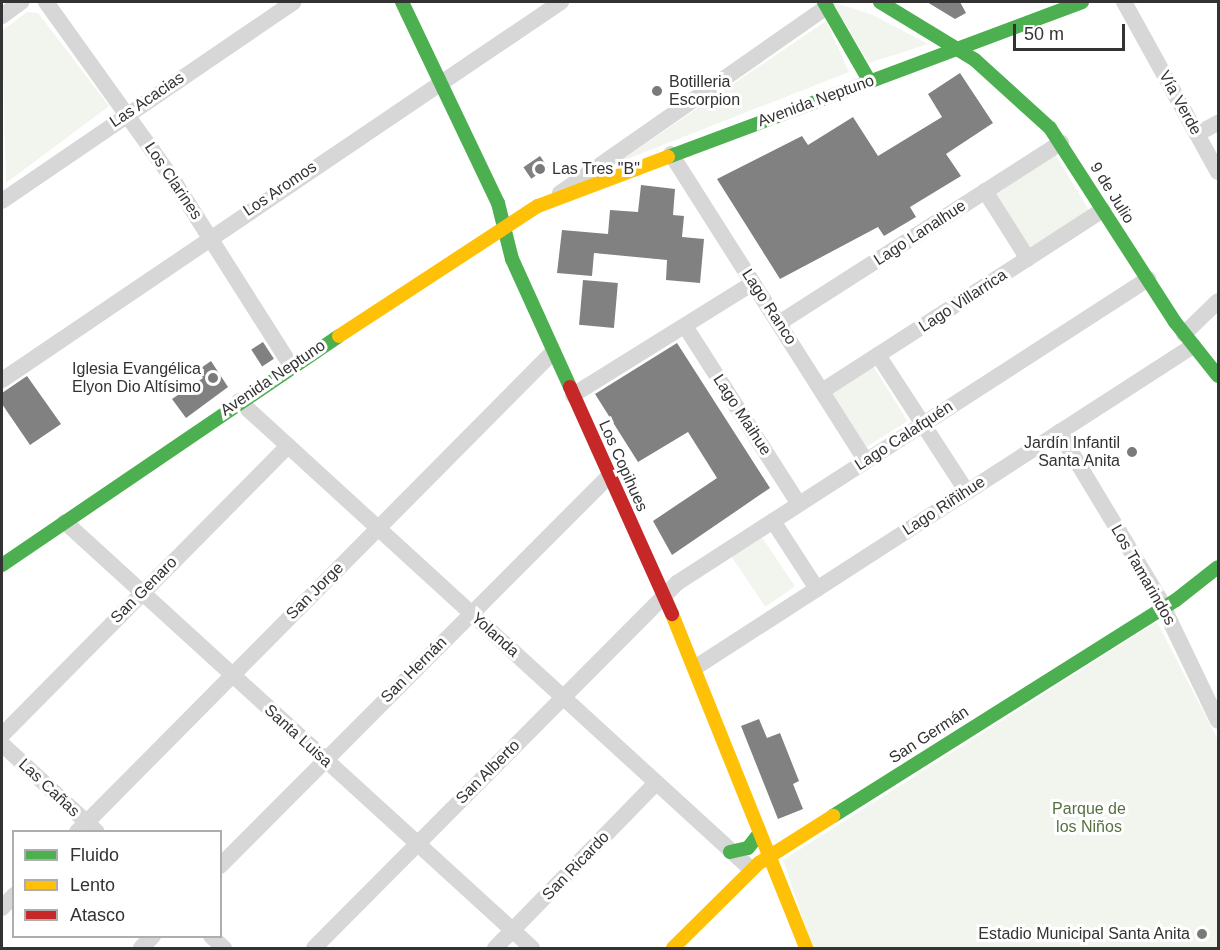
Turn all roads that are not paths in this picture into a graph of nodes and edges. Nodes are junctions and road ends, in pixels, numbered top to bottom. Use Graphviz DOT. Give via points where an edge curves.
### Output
graph roads {
  1 [pos="21,2"];
  2 [pos="46,2"];
  3 [pos="294,2"];
  4 [pos="402,2"];
  5 [pos="561,2"];
  6 [pos="1082,2"];
  7 [pos="1124,2"];
  8 [pos="888,3"];
  9 [pos="826,4"];
  10 [pos="2,16"];
  11 [pos="956,48"];
  12 [pos="440,81"];
  13 [pos="870,82"];
  14 [pos="128,113"];
  15 [pos="1218,123"];
  16 [pos="1197,134"];
  17 [pos="1061,143"];
  18 [pos="671,154"];
  19 [pos="1218,172"];
  20 [pos="985,191"];
  21 [pos="551,200"];
  22 [pos="2,201"];
  23 [pos="1103,210"];
  24 [pos="503,227"];
  25 [pos="210,237"];
  26 [pos="1028,259"];
  27 [pos="1148,279"];
  28 [pos="753,283"];
  29 [pos="1218,301"];
  30 [pos="779,323"];
  31 [pos="685,326"];
  32 [pos="1188,340"];
  33 [pos="553,352"];
  34 [pos="878,356"];
  35 [pos="291,366"];
  36 [pos="1218,376"];
  37 [pos="2,380"];
  38 [pos="822,391"];
  39 [pos="573,396"];
  40 [pos="239,401"];
  41 [pos="923,424"];
  42 [pos="1059,432"];
  43 [pos="288,446"];
  44 [pos="866,461"];
  45 [pos="609,476"];
  46 [pos="967,492"];
  47 [pos="799,504"];
  48 [pos="773,521"];
  49 [pos="65,522"];
  50 [pos="377,528"];
  51 [pos="2,565"];
  52 [pos="1218,567"];
  53 [pos="817,589"];
  54 [pos="141,593"];
  55 [pos="664,596"];
  56 [pos="1163,607"];
  57 [pos="470,613"];
  58 [pos="696,666"];
  59 [pos="232,675"];
  60 [pos="563,697"];
  61 [pos="1218,721"];
  62 [pos="2,735"];
  63 [pos="2,744"];
  64 [pos="324,759"];
  65 [pos="657,783"];
  66 [pos="87,828"];
  67 [pos="759,834"];
  68 [pos="417,844"];
  69 [pos="730,852"];
  70 [pos="768,858"];
  71 [pos="222,865"];
  72 [pos="751,869"];
  73 [pos="513,931"];
  74 [pos="314,948"];
  75 [pos="495,948"];
  76 [pos="532,948"];
  77 [pos="673,948"];
  78 [pos="806,948"];
  1 -- 10 [label="street"];
  2 -- 14 [label="street, Los Clarines"];
  3 -- 14 [label="street, Las Acacias"];
  4 -- 12 [label="street, Los Copihues"];
  5 -- 12 [label="street, Los Aromos"];
  6 -- 11 [label="street, Avenida Neptuno"];
  7 -- 16 [label="street, Vía Verde"];
  8 -- 11 [label="street, 9 de Julio"];
  9 -- 13 [label="street"];
  9 -- 21 [label="street, Avenida Neptuno"];
  11 -- 13 [label="street, Avenida Neptuno"];
  11 -- 17 [label="street, 9 de Julio" via="986,68"];
  12 -- 24 [label="street, Los Copihues" via="498,203"];
  12 -- 25 [label="street, Los Aromos"];
  13 -- 18 [label="street, Avenida Neptuno"];
  14 -- 22 [label="street, Las Acacias"];
  14 -- 25 [label="street, Los Clarines"];
  15 -- 16 [label="street"];
  16 -- 19 [label="street, Vía Verde"];
  17 -- 20 [label="street, Lago Lanalhue"];
  17 -- 23 [label="street, 9 de Julio"];
  18 -- 21 [label="street, Avenida Neptuno"];
  18 -- 28 [label="street, Lago Ranco"];
  20 -- 26 [label="street"];
  20 -- 30 [label="street, Lago Lanalhue"];
  21 -- 24 [label="street, Avenida Neptuno"];
  23 -- 26 [label="street, Lago Villarrica"];
  23 -- 27 [label="street, 9 de Julio"];
  24 -- 33 [label="street, Los Copihues" via="508,250"];
  24 -- 35 [label="street, Avenida Neptuno"];
  25 -- 35 [label="street, Los Clarines"];
  25 -- 37 [label="street, Los Aromos"];
  26 -- 34 [label="street, Lago Villarrica"];
  27 -- 32 [label="street, 9 de Julio"];
  27 -- 41 [label="street, Lago Calafquén"];
  28 -- 30 [label="street, Lago Ranco"];
  28 -- 31 [label="street"];
  29 -- 32 [label="street, Lago Riñihue"];
  30 -- 38 [label="street, Lago Ranco"];
  31 -- 39 [label="street"];
  31 -- 47 [label="street, Lago Maihue"];
  32 -- 36 [label="street, 9 de Julio"];
  32 -- 42 [label="street, Lago Riñihue"];
  33 -- 39 [label="street, Los Copihues"];
  33 -- 50 [label="street, San Jorge"];
  34 -- 38 [label="street, Lago Villarrica"];
  34 -- 41 [label="street"];
  35 -- 40 [label="street, Avenida Neptuno"];
  38 -- 44 [label="street, Lago Ranco"];
  39 -- 45 [label="street, Los Copihues"];
  40 -- 43 [label="street, Yolanda"];
  40 -- 49 [label="street, Avenida Neptuno"];
  41 -- 44 [label="street, Lago Calafquén"];
  41 -- 46 [label="street"];
  42 -- 46 [label="street, Lago Riñihue"];
  42 -- 56 [label="street, Los Tamarindos"];
  43 -- 50 [label="street, Yolanda"];
  43 -- 54 [label="street, San Genaro"];
  44 -- 47 [label="street, Lago Calafquén"];
  45 -- 55 [label="street, Los Copihues"];
  45 -- 57 [label="street, San Hernán"];
  46 -- 53 [label="street, Lago Riñihue"];
  47 -- 48 [label="street, Lago Calafquén"];
  48 -- 53 [label="street"];
  48 -- 55 [label="street, Lago Calafquén"];
  49 -- 51 [label="street, Avenida Neptuno"];
  49 -- 54 [label="street, Santa Luisa"];
  50 -- 57 [label="street, Yolanda"];
  50 -- 59 [label="street, San Jorge"];
  52 -- 56 [label="street, San Germán"];
  53 -- 58 [label="street, Lago Riñihue"];
  54 -- 59 [label="street, Santa Luisa"];
  54 -- 62 [label="street, San Genaro"];
  55 -- 58 [label="street, Los Copihues"];
  55 -- 60 [label="street, San Alberto"];
  56 -- 61 [label="street, Los Tamarindos"];
  56 -- 70 [label="street, San Germán"];
  57 -- 60 [label="street, Yolanda"];
  57 -- 64 [label="street, San Hernán"];
  58 -- 67 [label="street, Los Copihues"];
  59 -- 64 [label="street, Santa Luisa"];
  59 -- 66 [label="street, San Jorge"];
  60 -- 65 [label="street, Yolanda"];
  60 -- 68 [label="street, San Alberto"];
  63 -- 66 [label="street, Las Cañas"];
  64 -- 68 [label="street, Santa Luisa"];
  64 -- 71 [label="street, San Hernán"];
  65 -- 69 [label="street, Yolanda"];
  65 -- 73 [label="street, San Ricardo"];
  67 -- 69 [label="street" via="748,848"];
  67 -- 70 [label="street, Los Copihues"];
  68 -- 73 [label="street, Santa Luisa"];
  68 -- 74 [label="street, San Alberto"];
  69 -- 72 [label="street, Yolanda"];
  70 -- 72 [label="street, San Germán"];
  70 -- 78 [label="street, Los Copihues"];
  72 -- 77 [label="street, San Germán"];
  73 -- 75 [label="street, San Ricardo"];
  73 -- 76 [label="street, Santa Luisa"];
}
